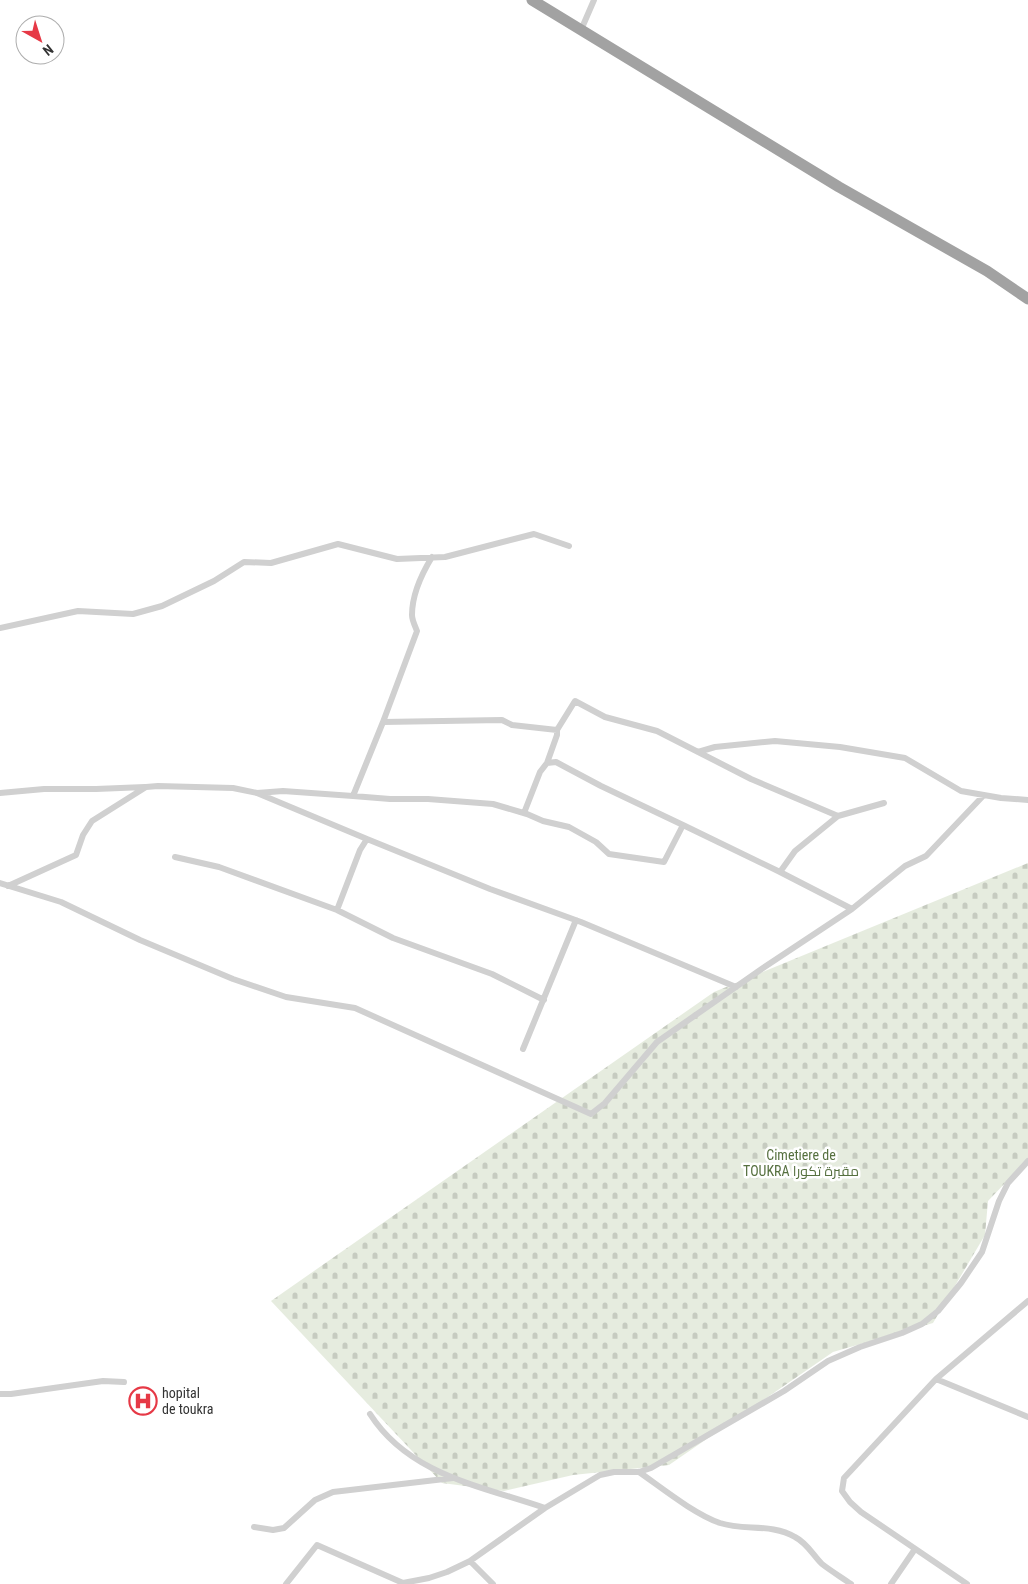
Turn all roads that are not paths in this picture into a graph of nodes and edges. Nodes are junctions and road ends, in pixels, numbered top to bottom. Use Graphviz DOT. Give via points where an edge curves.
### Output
graph roads {
  1 [pos="532,0"];
  2 [pos="594,0"];
  3 [pos="581,30"];
  4 [pos="1028,299"];
  5 [pos="569,546"];
  6 [pos="432,557"];
  7 [pos="0,628"];
  8 [pos="383,722"];
  9 [pos="557,730"];
  10 [pos="698,752"];
  11 [pos="547,763"];
  12 [pos="146,787"];
  13 [pos="0,793"];
  14 [pos="257,793"];
  15 [pos="353,796"];
  16 [pos="982,796"];
  17 [pos="1028,800"];
  18 [pos="884,802"];
  19 [pos="524,813"];
  20 [pos="838,816"];
  21 [pos="683,825"];
  22 [pos="368,840"];
  23 [pos="174,857"];
  24 [pos="780,872"];
  25 [pos="0,883"];
  26 [pos="8,886"];
  27 [pos="852,909"];
  28 [pos="337,910"];
  29 [pos="576,920"];
  30 [pos="736,986"];
  31 [pos="544,1000"];
  32 [pos="523,1049"];
  33 [pos="1028,1161"];
  34 [pos="1028,1301"];
  35 [pos="936,1379"];
  36 [pos="124,1382"];
  37 [pos="0,1394"];
  38 [pos="370,1414"];
  39 [pos="1028,1417"];
  40 [pos="639,1472"];
  41 [pos="453,1478"];
  42 [pos="545,1508"];
  43 [pos="254,1527"];
  44 [pos="915,1549"];
  45 [pos="470,1561"];
  46 [pos="286,1584"];
  47 [pos="493,1584"];
  48 [pos="851,1584"];
  49 [pos="890,1584"];
  50 [pos="967,1584"];
  1 -- 3 [label="highway"];
  2 -- 3 [label="street"];
  3 -- 4 [label="highway" via="838,187 987,271"];
  5 -- 6 [label="street" via="534,534 445,557"];
  6 -- 7 [label="street" via="397,559 338,544 271,563 244,562 214,581 162,606 133,614 78,611"];
  6 -- 8 [label="street" via="420,576 415,596 412,617 417,631"];
  8 -- 9 [label="street" via="502,720 512,725"];
  8 -- 15 [label="street"];
  9 -- 10 [label="street" via="575,701 605,717 657,731"];
  9 -- 11 [label="street"];
  10 -- 16 [label="street" via="715,747 775,741 840,747 905,758 961,791"];
  10 -- 20 [label="street" via="751,779"];
  11 -- 19 [label="street" via="540,772"];
  11 -- 21 [label="street" via="556,762"];
  12 -- 13 [label="street"];
  12 -- 14 [label="street" via="233,788"];
  12 -- 26 [label="street" via="92,821 83,834 76,855"];
  14 -- 15 [label="street" via="283,791"];
  14 -- 22 [label="street"];
  15 -- 19 [label="street" via="493,804"];
  16 -- 17 [label="street"];
  16 -- 27 [label="street" via="926,856 905,866"];
  18 -- 20 [label="street"];
  19 -- 21 [label="street" via="569,827 596,842 609,854 664,862"];
  20 -- 24 [label="street" via="795,851"];
  21 -- 24 [label="street"];
  22 -- 28 [label="street" via="360,850"];
  22 -- 29 [label="street"];
  23 -- 28 [label="street" via="220,867"];
  24 -- 27 [label="street"];
  25 -- 26 [label="street"];
  26 -- 30 [label="street" via="60,902 233,980 286,997 355,1008 591,1114 605,1103 657,1042"];
  27 -- 30 [label="street"];
  28 -- 31 [label="street" via="393,938 492,974"];
  29 -- 30 [label="street"];
  29 -- 31 [label="street"];
  31 -- 32 [label="street"];
  33 -- 40 [label="street" via="1008,1183 982,1252 961,1284 922,1324 828,1361 784,1391"];
  34 -- 35 [label="street"];
  35 -- 39 [label="street"];
  35 -- 44 [label="street" via="844,1478 842,1491 860,1512"];
  36 -- 37 [label="street" via="103,1381"];
  38 -- 41 [label="street" via="401,1450"];
  40 -- 42 [label="street" via="600,1475"];
  40 -- 48 [label="street" via="718,1522 736,1527 778,1530 796,1537 822,1564"];
  41 -- 42 [label="street"];
  41 -- 43 [label="street" via="333,1492 315,1500 284,1528"];
  42 -- 45 [label="street"];
  44 -- 49 [label="street"];
  44 -- 50 [label="street"];
  45 -- 46 [label="street" via="429,1578 403,1583 317,1545"];
  45 -- 47 [label="street"];
}
